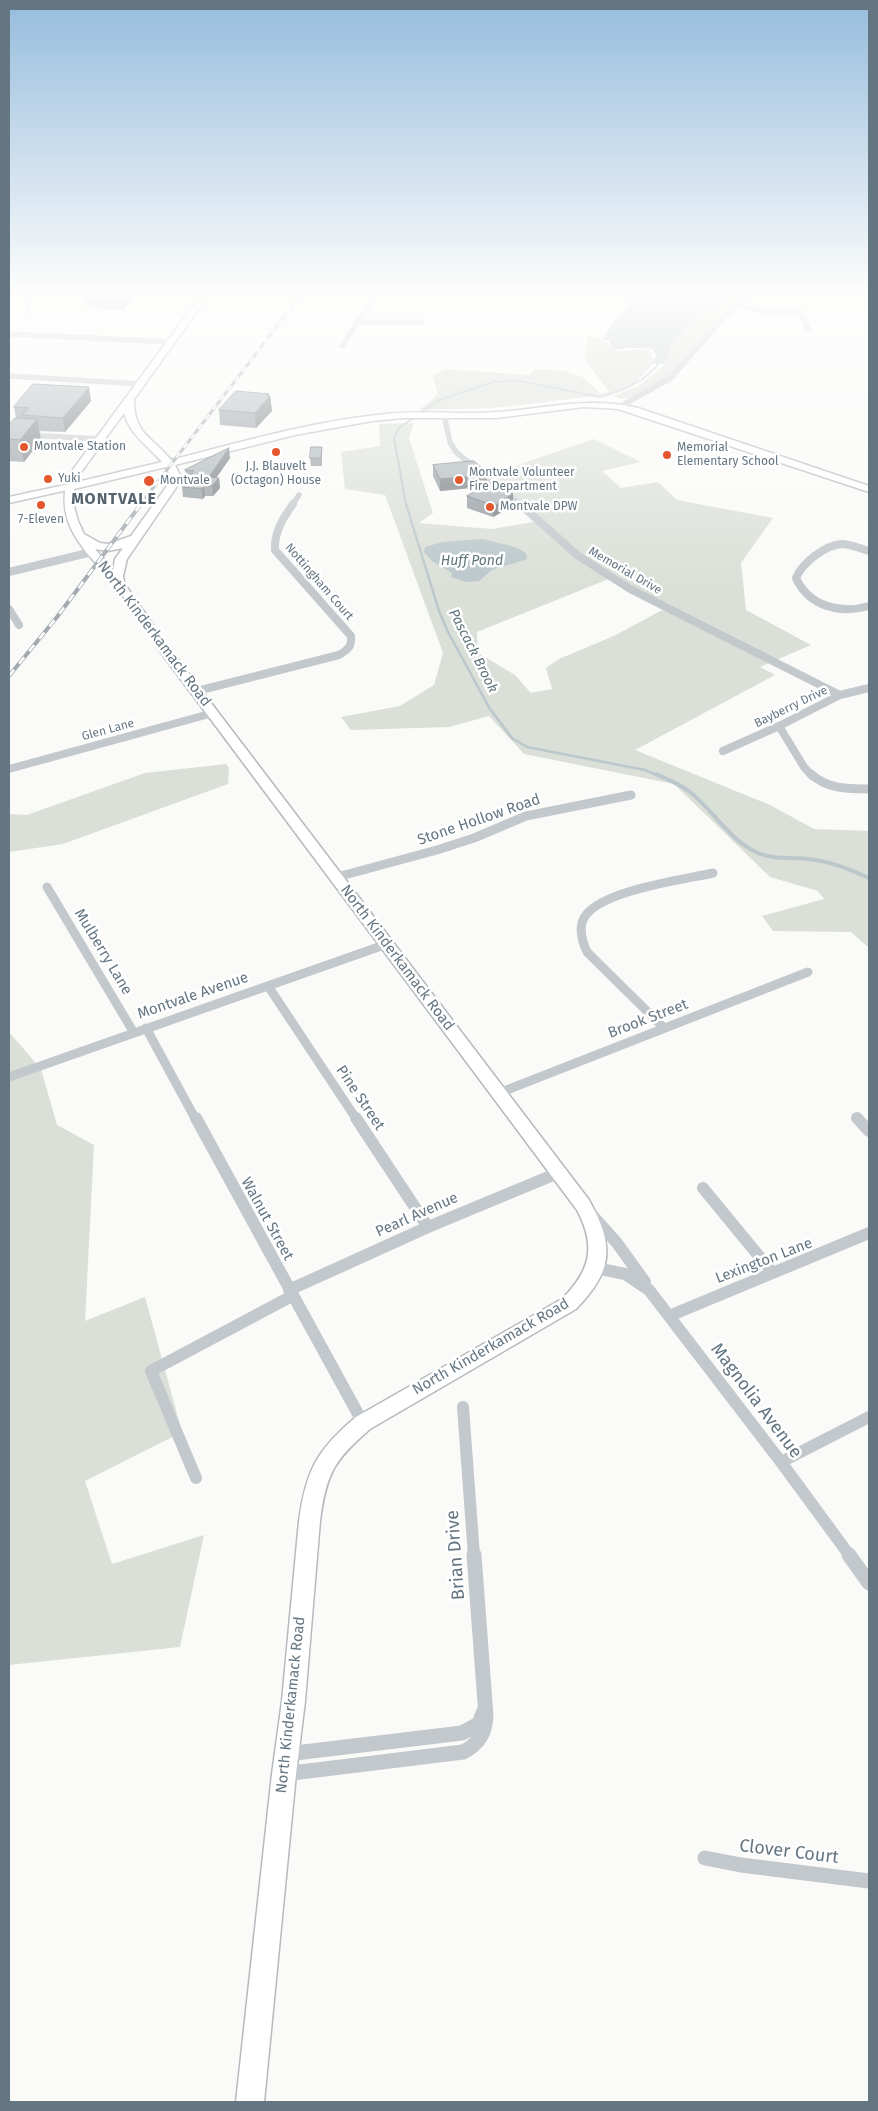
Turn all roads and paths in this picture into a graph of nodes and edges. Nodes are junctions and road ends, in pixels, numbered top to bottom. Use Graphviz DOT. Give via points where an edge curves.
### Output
graph roads {
  1 [pos="137,390"];
  2 [pos="650,390"];
  3 [pos="130,398"];
  4 [pos="621,406"];
  5 [pos="444,415"];
  6 [pos="9,434"];
  7 [pos="101,439"];
  8 [pos="147,442"];
  9 [pos="230,449"];
  10 [pos="167,463"];
  11 [pos="69,487"];
  12 [pos="869,489"];
  13 [pos="170,490"];
  14 [pos="299,495"];
  15 [pos="9,500"];
  16 [pos="78,530"];
  17 [pos="134,539"];
  18 [pos="107,549"];
  19 [pos="92,552"];
  20 [pos="869,552"];
  21 [pos="9,572"];
  22 [pos="119,584"];
  23 [pos="869,606"];
  24 [pos="9,608"];
  25 [pos="19,625"];
  26 [pos="869,688"];
  27 [pos="196,691"];
  28 [pos="840,695"];
  29 [pos="213,713"];
  30 [pos="779,726"];
  31 [pos="723,751"];
  32 [pos="9,769"];
  33 [pos="869,789"];
  34 [pos="631,795"];
  35 [pos="714,873"];
  36 [pos="337,877"];
  37 [pos="47,887"];
  38 [pos="386,944"];
  39 [pos="808,972"];
  40 [pos="268,986"];
  41 [pos="146,1028"];
  42 [pos="664,1028"];
  43 [pos="134,1033"];
  44 [pos="9,1077"];
  45 [pos="499,1093"];
  46 [pos="857,1118"];
  47 [pos="869,1131"];
  48 [pos="558,1172"];
  49 [pos="703,1188"];
  50 [pos="583,1205"];
  51 [pos="428,1227"];
  52 [pos="869,1233"];
  53 [pos="596,1268"];
  54 [pos="772,1272"];
  55 [pos="290,1293"];
  56 [pos="659,1304"];
  57 [pos="669,1316"];
  58 [pos="463,1407"];
  59 [pos="869,1417"];
  60 [pos="363,1424"];
  61 [pos="781,1462"];
  62 [pos="196,1478"];
  63 [pos="869,1583"];
  64 [pos="486,1700"];
  65 [pos="285,1764"];
  66 [pos="705,1858"];
  67 [pos="869,1881"];
  68 [pos="250,2102"];
  1 -- 3 [label="main road"];
  2 -- 4 [label="street"];
  3 -- 7 [label="main road"];
  3 -- 8 [label="main road" via="129,418"];
  4 -- 5 [label="main road" via="594,403 494,416"];
  4 -- 12 [label="main road"];
  5 -- 9 [label="main road" via="395,416 344,423"];
  5 -- 28 [label="street, Memorial Drive" via="450,442 456,452 583,560 664,607"];
  6 -- 7 [label="street"];
  7 -- 8 [label="main road" via="122,433 138,436"];
  7 -- 11 [label="main road"];
  8 -- 10 [label="main road"];
  9 -- 10 [label="main road"];
  9 -- 13 [label="main road" via="190,470"];
  10 -- 11 [label="main road"];
  10 -- 13 [label="main road" via="177,479"];
  11 -- 15 [label="main road"];
  11 -- 16 [label="main road, North Kinderkamack Road" via="69,513"];
  13 -- 17 [label="main road"];
  14 -- 27 [label="street, Nottingham Court" via="277,532 275,550 351,636 350,648 339,655"];
  16 -- 18 [label="main road" via="92,544"];
  16 -- 19 [label="main road, North Kinderkamack Road"];
  17 -- 18 [label="main road"];
  17 -- 22 [label="main road" via="118,568"];
  18 -- 19 [label="main road"];
  19 -- 21 [label="street"];
  19 -- 22 [label="main road, North Kinderkamack Road"];
  20 -- 23 [label="street" via="848,545 832,546 802,567 796,578 800,588 823,605 848,610"];
  22 -- 27 [label="main road, North Kinderkamack Road"];
  24 -- 25 [label="street"];
  26 -- 28 [label="street, Bayberry Drive"];
  27 -- 29 [label="main road, North Kinderkamack Road"];
  28 -- 30 [label="street, Bayberry Drive"];
  29 -- 32 [label="street, Glen Lane"];
  29 -- 36 [label="main road, North Kinderkamack Road"];
  30 -- 31 [label="street, Bayberry Drive"];
  30 -- 33 [label="street" via="814,779 838,789"];
  34 -- 36 [label="street, Stone Hollow Road" via="526,816 437,850"];
  35 -- 42 [label="street" via="606,900 586,915 582,924 582,942 594,960"];
  36 -- 38 [label="main road, North Kinderkamack Road"];
  37 -- 43 [label="street, Mulberry Lane"];
  38 -- 40 [label="street, Montvale Avenue"];
  38 -- 45 [label="main road, North Kinderkamack Road"];
  39 -- 42 [label="street, Brook Street"];
  40 -- 41 [label="street, Montvale Avenue"];
  40 -- 51 [label="street, Pine Street"];
  41 -- 43 [label="street, Montvale Avenue"];
  41 -- 55 [label="street, Walnut Street"];
  42 -- 45 [label="street, Brook Street"];
  43 -- 44 [label="street, Montvale Avenue"];
  45 -- 48 [label="main road, North Kinderkamack Road"];
  46 -- 47 [label="street"];
  48 -- 50 [label="main road, North Kinderkamack Road"];
  48 -- 51 [label="street, Pearl Avenue"];
  49 -- 54 [label="street"];
  50 -- 53 [label="main road, North Kinderkamack Road" via="596,1235"];
  50 -- 56 [label="street" via="617,1243"];
  51 -- 55 [label="street, Pearl Avenue"];
  52 -- 54 [label="street, Lexington Lane" via="802,1263"];
  53 -- 56 [label="street, Magnolia Avenue" via="629,1274 644,1285"];
  53 -- 60 [label="main road, North Kinderkamack Road" via="569,1304"];
  54 -- 57 [label="street, Lexington Lane"];
  55 -- 60 [label="street, Walnut Street"];
  55 -- 62 [label="street, Pearl Avenue" via="151,1371"];
  56 -- 57 [label="street, Magnolia Avenue"];
  57 -- 61 [label="street, Magnolia Avenue"];
  58 -- 64 [label="street, Brian Drive"];
  59 -- 61 [label="street"];
  60 -- 65 [label="main road, North Kinderkamack Road" via="333,1452 317,1483"];
  61 -- 63 [label="street, Magnolia Avenue"];
  64 -- 65 [label="street, Brian Drive" via="478,1724 462,1733"];
  64 -- 65 [label="street, Brian Drive" via="485,1732 473,1748 463,1752"];
  65 -- 68 [label="main road, North Kinderkamack Road"];
  66 -- 67 [label="street, Clover Court"];
}
